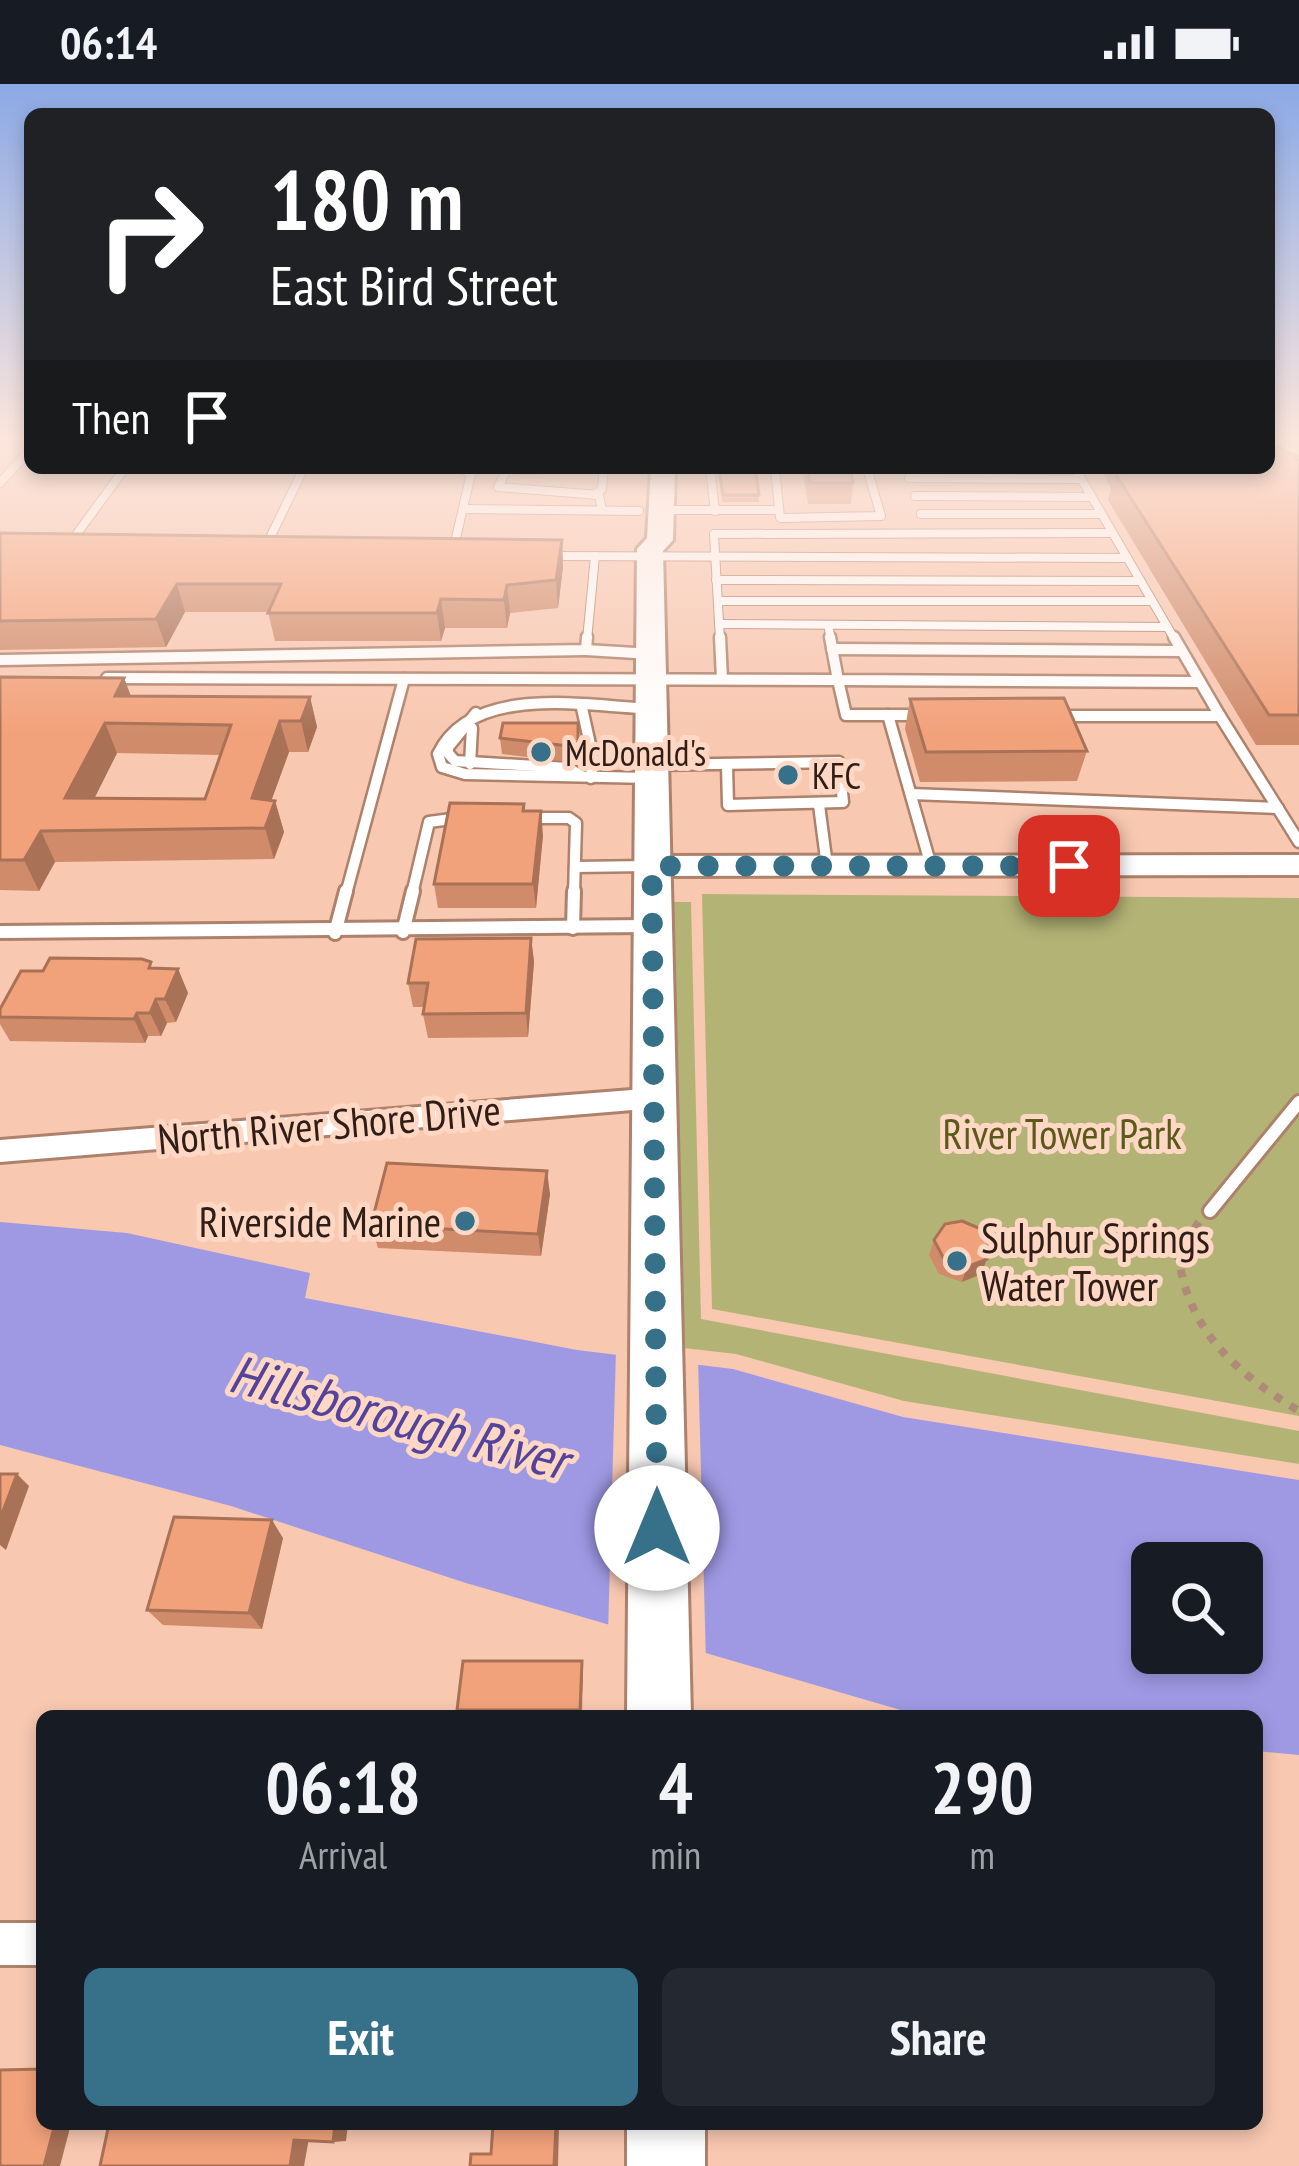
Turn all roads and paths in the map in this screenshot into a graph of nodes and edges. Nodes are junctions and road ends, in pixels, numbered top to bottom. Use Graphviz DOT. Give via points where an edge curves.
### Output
graph roads {
  1 [pos="74,537"];
  2 [pos="270,537"];
  3 [pos="456,537"];
  4 [pos="640,537"];
  5 [pos="713,537"];
  6 [pos="1114,537"];
  7 [pos="44,544"];
  8 [pos="67,547"];
  9 [pos="86,548"];
  10 [pos="650,552"];
  11 [pos="286,555"];
  12 [pos="436,555"];
  13 [pos="452,556"];
  14 [pos="475,556"];
  15 [pos="521,556"];
  16 [pos="595,556"];
  17 [pos="715,557"];
  18 [pos="1127,558"];
  19 [pos="716,580"];
  20 [pos="1140,581"];
  21 [pos="718,601"];
  22 [pos="1152,601"];
  23 [pos="719,624"];
  24 [pos="828,625"];
  25 [pos="1167,627"];
  26 [pos="832,649"];
  27 [pos="586,650"];
  28 [pos="1181,651"];
  29 [pos="0,659"];
  30 [pos="95,678"];
  31 [pos="404,679"];
  32 [pos="722,679"];
  33 [pos="653,680"];
  34 [pos="838,680"];
  35 [pos="1200,682"];
  36 [pos="582,708"];
  37 [pos="476,713"];
  38 [pos="888,715"];
  39 [pos="936,715"];
  40 [pos="1031,716"];
  41 [pos="1220,716"];
  42 [pos="472,728"];
  43 [pos="470,764"];
  44 [pos="727,766"];
  45 [pos="651,772"];
  46 [pos="588,778"];
  47 [pos="910,794"];
  48 [pos="819,806"];
  49 [pos="1278,808"];
  50 [pos="483,817"];
  51 [pos="505,817"];
  52 [pos="1299,842"];
  53 [pos="1299,865"];
  54 [pos="652,866"];
  55 [pos="827,866"];
  56 [pos="931,866"];
  57 [pos="575,867"];
  58 [pos="652,926"];
  59 [pos="573,928"];
  60 [pos="0,932"];
  61 [pos="403,932"];
  62 [pos="335,933"];
  63 [pos="657,1098"];
  64 [pos="1299,1102"];
  65 [pos="0,1151"];
  66 [pos="1210,1211"];
  67 [pos="1299,1411"];
  68 [pos="658,1690"];
  69 [pos="0,1944"];
  70 [pos="36,1944"];
  71 [pos="666,2130"];
  72 [pos="666,2166"];
  1 -- 8 [label="lane"];
  2 -- 11 [label="lane" via="262,554"];
  3 -- 13 [label="lane"];
  4 -- 10 [label="main road"];
  5 -- 17 [label="lane"];
  6 -- 18 [label="lane"];
  7 -- 8 [label="lane"];
  8 -- 9 [label="lane"];
  10 -- 16 [label="lane"];
  10 -- 17 [label="lane"];
  10 -- 33 [label="main road"];
  12 -- 13 [label="lane"];
  13 -- 14 [label="lane"];
  15 -- 16 [label="lane"];
  16 -- 27 [label="lane"];
  17 -- 18 [label="lane"];
  17 -- 19 [label="lane"];
  18 -- 20 [label="lane"];
  19 -- 20 [label="lane"];
  19 -- 21 [label="lane"];
  20 -- 22 [label="lane"];
  21 -- 22 [label="lane"];
  21 -- 23 [label="lane"];
  22 -- 25 [label="lane"];
  23 -- 24 [label="lane"];
  23 -- 32 [label="lane"];
  24 -- 25 [label="lane"];
  24 -- 26 [label="lane"];
  25 -- 28 [label="lane"];
  26 -- 28 [label="lane"];
  26 -- 34 [label="lane"];
  27 -- 29 [label="lane"];
  27 -- 33 [label="lane"];
  28 -- 35 [label="lane"];
  30 -- 31 [label="lane"];
  31 -- 33 [label="lane"];
  31 -- 62 [label="lane"];
  32 -- 33 [label="lane"];
  32 -- 34 [label="lane"];
  33 -- 36 [label="lane"];
  33 -- 45 [label="main road"];
  34 -- 35 [label="lane"];
  34 -- 38 [label="lane" via="846,715"];
  35 -- 41 [label="lane"];
  36 -- 37 [label="lane"];
  36 -- 46 [label="lane" via="593,758"];
  37 -- 42 [label="lane"];
  37 -- 46 [label="lane" via="440,740 442,767"];
  38 -- 39 [label="lane"];
  38 -- 47 [label="lane"];
  40 -- 41 [label="lane"];
  41 -- 49 [label="lane"];
  42 -- 43 [label="lane"];
  42 -- 43 [label="lane" via="447,752"];
  43 -- 46 [label="lane" via="568,768"];
  44 -- 45 [label="lane"];
  44 -- 48 [label="lane" via="728,805"];
  44 -- 48 [label="lane" via="839,761 843,802"];
  45 -- 46 [label="lane"];
  45 -- 54 [label="main road"];
  47 -- 49 [label="lane"];
  47 -- 56 [label="lane"];
  48 -- 55 [label="lane"];
  49 -- 52 [label="lane"];
  50 -- 61 [label="lane" via="430,822"];
  51 -- 57 [label="lane" via="569,818 576,823"];
  53 -- 56 [label="street"];
  54 -- 55 [label="street"];
  54 -- 57 [label="lane"];
  54 -- 58 [label="main road"];
  55 -- 56 [label="street"];
  57 -- 59 [label="lane"];
  58 -- 59 [label="lane"];
  58 -- 63 [label="main road"];
  59 -- 61 [label="lane"];
  60 -- 62 [label="lane"];
  61 -- 62 [label="lane"];
  63 -- 65 [label="street, North River Shore Drive"];
  63 -- 68 [label="main road"];
  64 -- 66 [label="lane"];
  66 -- 67 [label="path" via="1178,1254 1185,1300 1216,1353"];
  69 -- 70 [label="street"];
  71 -- 72 [label="main road"];
}
